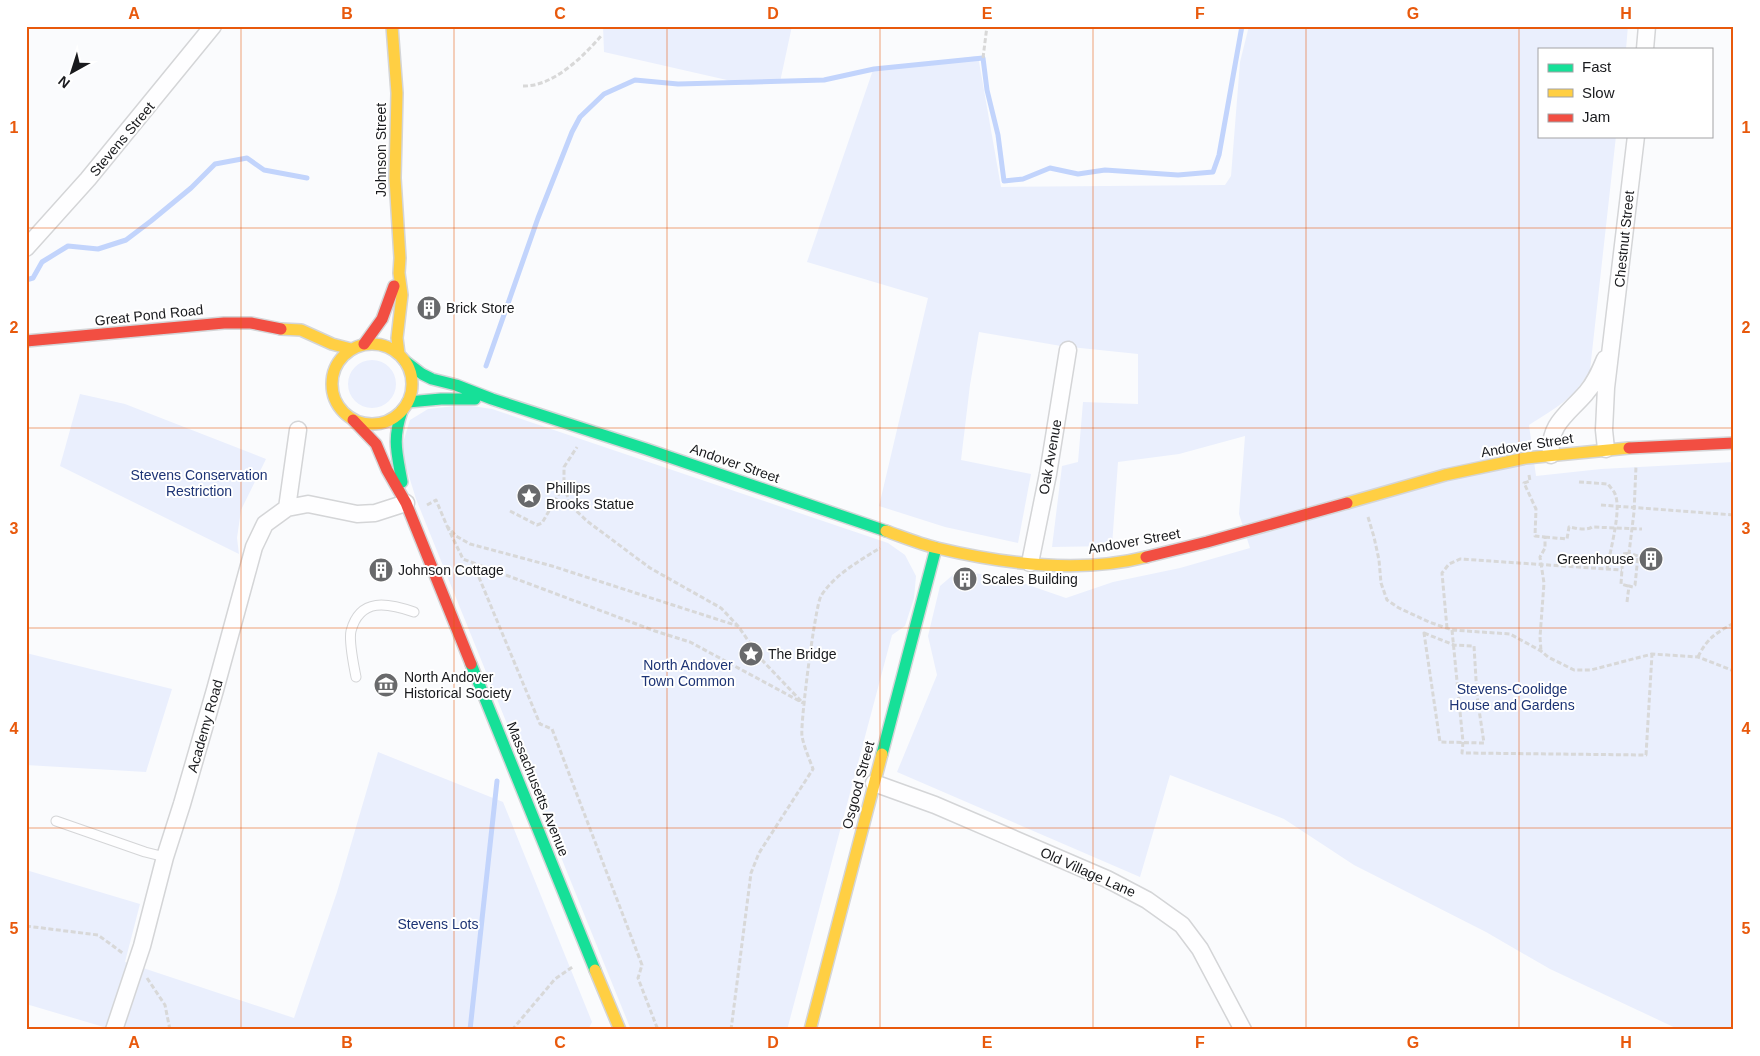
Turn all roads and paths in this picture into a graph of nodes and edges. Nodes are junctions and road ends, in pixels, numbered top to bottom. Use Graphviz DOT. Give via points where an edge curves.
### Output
graph roads {
  1 [pos="213,26"];
  2 [pos="392,26"];
  3 [pos="987,26"];
  4 [pos="1648,26"];
  5 [pos="601,36"];
  6 [pos="1645,48"];
  7 [pos="984,58"];
  8 [pos="523,86"];
  9 [pos="1636,138"];
  10 [pos="26,248"];
  11 [pos="399,273"];
  12 [pos="274,328"];
  13 [pos="26,341"];
  14 [pos="1613,341"];
  15 [pos="299,343"];
  16 [pos="364,344"];
  17 [pos="351,349"];
  18 [pos="1068,350"];
  19 [pos="402,358"];
  20 [pos="324,363"];
  21 [pos="331,385"];
  22 [pos="492,399"];
  23 [pos="405,406"];
  24 [pos="353,420"];
  25 [pos="298,430"];
  26 [pos="580,442"];
  27 [pos="1734,443"];
  28 [pos="1636,448"];
  29 [pos="1606,449"];
  30 [pos="1551,455"];
  31 [pos="1527,470"];
  32 [pos="1579,482"];
  33 [pos="564,485"];
  34 [pos="1363,499"];
  35 [pos="1601,505"];
  36 [pos="1618,506"];
  37 [pos="287,508"];
  38 [pos="408,508"];
  39 [pos="1634,508"];
  40 [pos="510,511"];
  41 [pos="1734,515"];
  42 [pos="446,526"];
  43 [pos="1616,528"];
  44 [pos="1632,528"];
  45 [pos="1642,529"];
  46 [pos="1545,537"];
  47 [pos="881,548"];
  48 [pos="936,548"];
  49 [pos="1629,553"];
  50 [pos="473,563"];
  51 [pos="1030,563"];
  52 [pos="1541,564"];
  53 [pos="1607,569"];
  54 [pos="1622,570"];
  55 [pos="1629,586"];
  56 [pos="1627,602"];
  57 [pos="414,612"];
  58 [pos="1734,624"];
  59 [pos="738,626"];
  60 [pos="1447,628"];
  61 [pos="1452,630"];
  62 [pos="1454,645"];
  63 [pos="1541,651"];
  64 [pos="1652,654"];
  65 [pos="1698,657"];
  66 [pos="1734,671"];
  67 [pos="356,677"];
  68 [pos="804,704"];
  69 [pos="1463,742"];
  70 [pos="874,783"];
  71 [pos="56,821"];
  72 [pos="165,857"];
  73 [pos="26,926"];
  74 [pos="592,959"];
  75 [pos="136,963"];
  76 [pos="114,1030"];
  77 [pos="170,1030"];
  78 [pos="512,1030"];
  79 [pos="620,1030"];
  80 [pos="658,1030"];
  81 [pos="731,1030"];
  82 [pos="810,1030"];
  83 [pos="1244,1030"];
  1 -- 10 [label="street, Stevens Street" via="88,179"];
  2 -- 11 [label="main road, Johnson Street" via="396,75 394,150"];
  3 -- 7 [label="path"];
  4 -- 6 [label="street"];
  5 -- 8 [label="path" via="584,56 567,69 533,87"];
  9 -- 14 [label="street, Chestnut Street"];
  11 -- 16 [label="main road, Johnson Street" via="382,320"];
  11 -- 19 [label="main road, Johnson Street" via="402,295 397,338"];
  12 -- 13 [label="main road, Great Pond Road" via="224,322"];
  12 -- 15 [label="main road, Great Pond Road"];
  12 -- 17 [label="main road, Great Pond Road" via="301,330"];
  14 -- 29 [label="street, Chestnut Street" via="1604,413"];
  14 -- 30 [label="street, Chestnut Street" via="1597,378 1565,414 1552,435"];
  16 -- 17 [label="main road"];
  16 -- 19 [label="main road" via="377,343 389,347"];
  17 -- 21 [label="main road" via="336,364"];
  18 -- 51 [label="street, Oak Avenue"];
  19 -- 22 [label="main road, Andover Street" via="432,379"];
  19 -- 23 [label="main road" via="412,381 412,392"];
  20 -- 21 [label="main road"];
  21 -- 24 [label="main road" via="335,401"];
  22 -- 23 [label="main road, Andover Street" via="441,399"];
  22 -- 48 [label="main road, Andover Street" via="646,448"];
  23 -- 24 [label="main road" via="394,418 379,424"];
  23 -- 38 [label="main road, Massachusetts Avenue" via="396,429 396,450"];
  24 -- 38 [label="main road, Massachusetts Avenue" via="376,444"];
  25 -- 37 [label="street"];
  26 -- 33 [label="path" via="564,467"];
  27 -- 28 [label="main road, Andover Street"];
  28 -- 29 [label="main road, Andover Street"];
  28 -- 39 [label="path"];
  29 -- 30 [label="main road, Andover Street"];
  30 -- 34 [label="main road, Andover Street" via="1445,475"];
  31 -- 46 [label="path" via="1530,481 1524,484 1536,509 1535,536"];
  32 -- 36 [label="path" via="1608,484"];
  33 -- 40 [label="path" via="542,523 537,525"];
  33 -- 59 [label="path" via="570,504 587,521 650,568 720,608"];
  34 -- 51 [label="main road, Andover Street" via="1142,558 1090,565"];
  34 -- 60 [label="path" via="1387,600"];
  35 -- 36 [label="path"];
  36 -- 39 [label="path"];
  36 -- 43 [label="path"];
  37 -- 38 [label="street" via="308,504 366,514"];
  37 -- 72 [label="street, Academy Road" via="265,524 254,548"];
  38 -- 42 [label="path" via="436,500"];
  38 -- 74 [label="main road, Massachusetts Avenue"];
  39 -- 41 [label="path"];
  39 -- 44 [label="path"];
  42 -- 50 [label="path" via="463,559"];
  42 -- 59 [label="path" via="470,544 552,566"];
  43 -- 44 [label="path"];
  43 -- 46 [label="path" via="1569,527 1567,539"];
  43 -- 53 [label="path"];
  44 -- 45 [label="path"];
  44 -- 49 [label="path"];
  46 -- 52 [label="path"];
  47 -- 68 [label="path" via="857,562 820,598"];
  48 -- 51 [label="main road, Andover Street"];
  48 -- 70 [label="main road, Osgood Street"];
  49 -- 54 [label="path" via="1623,554"];
  49 -- 55 [label="path" via="1638,556 1636,584"];
  50 -- 68 [label="path" via="690,642"];
  50 -- 80 [label="path" via="540,724 552,729 642,965 638,978"];
  52 -- 53 [label="path"];
  52 -- 60 [label="path" via="1460,559 1449,564 1442,572"];
  52 -- 63 [label="path" via="1544,583"];
  53 -- 54 [label="path"];
  54 -- 55 [label="path" via="1621,584"];
  55 -- 56 [label="path"];
  57 -- 67 [label="lane" via="375,604 360,612 351,632"];
  58 -- 65 [label="path" via="1715,633 1703,645"];
  59 -- 68 [label="path" via="761,659"];
  60 -- 61 [label="path"];
  61 -- 62 [label="path"];
  61 -- 63 [label="path" via="1510,634"];
  62 -- 69 [label="path"];
  62 -- 69 [label="path" via="1474,646 1484,743"];
  62 -- 69 [label="path" via="1424,633 1440,742"];
  63 -- 64 [label="path" via="1574,670 1591,670"];
  64 -- 65 [label="path"];
  64 -- 69 [label="path" via="1646,755 1462,753"];
  65 -- 66 [label="path"];
  68 -- 81 [label="path" via="801,735 813,769 759,853 751,873"];
  70 -- 82 [label="main road, Osgood Street"];
  70 -- 83 [label="street, Old Village Lane" via="935,805 1147,900 1182,925 1200,949"];
  71 -- 72 [label="lane"];
  72 -- 75 [label="street, Academy Road"];
  73 -- 75 [label="path" via="98,935"];
  74 -- 78 [label="path" via="555,979"];
  74 -- 79 [label="main road, Massachusetts Avenue"];
  75 -- 76 [label="street, Academy Road"];
  75 -- 77 [label="path" via="165,1005"];
}
